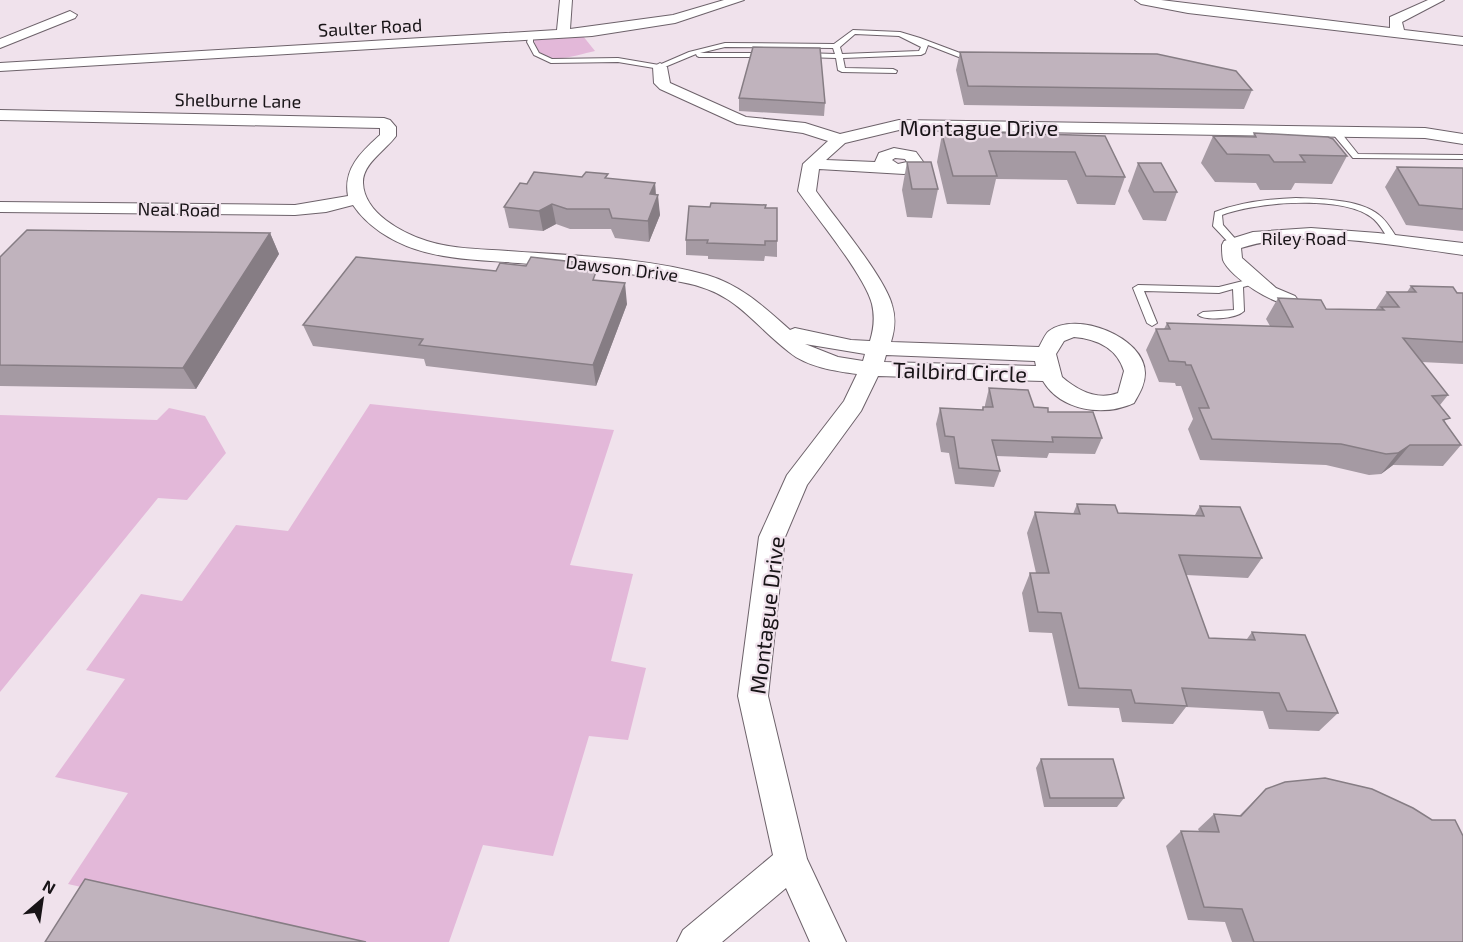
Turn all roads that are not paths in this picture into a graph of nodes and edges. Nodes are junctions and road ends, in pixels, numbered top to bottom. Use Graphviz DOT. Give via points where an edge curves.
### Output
graph roads {
  1 [pos="566,0"];
  2 [pos="738,0"];
  3 [pos="1141,0"];
  4 [pos="1438,0"];
  5 [pos="70,15"];
  6 [pos="1398,32"];
  7 [pos="563,33"];
  8 [pos="531,37"];
  9 [pos="917,39"];
  10 [pos="1463,41"];
  11 [pos="0,44"];
  12 [pos="836,46"];
  13 [pos="686,55"];
  14 [pos="780,55"];
  15 [pos="792,55"];
  16 [pos="839,56"];
  17 [pos="978,60"];
  18 [pos="0,67"];
  19 [pos="660,67"];
  20 [pos="893,70"];
  21 [pos="0,115"];
  22 [pos="1335,131"];
  23 [pos="1463,138"];
  24 [pos="839,139"];
  25 [pos="1463,157"];
  26 [pos="890,162"];
  27 [pos="811,164"];
  28 [pos="357,199"];
  29 [pos="0,207"];
  30 [pos="1394,241"];
  31 [pos="1234,243"];
  32 [pos="1463,249"];
  33 [pos="1246,283"];
  34 [pos="1288,300"];
  35 [pos="1203,315"];
  36 [pos="1152,323"];
  37 [pos="874,359"];
  38 [pos="1047,364"];
  39 [pos="792,862"];
  40 [pos="695,942"];
  41 [pos="828,942"];
  1 -- 7 [label="street"];
  2 -- 7 [label="street, Saulter Road" via="675,19"];
  3 -- 6 [label="street"];
  4 -- 6 [label="street" via="1395,20"];
  5 -- 11 [label="street"];
  6 -- 10 [label="street"];
  7 -- 8 [label="street, Saulter Road"];
  8 -- 18 [label="street, Saulter Road"];
  8 -- 19 [label="lane" via="536,54 550,61 618,60"];
  9 -- 12 [label="lane" via="853,32"];
  9 -- 16 [label="lane" via="925,46 921,53"];
  9 -- 17 [label="lane"];
  12 -- 13 [label="lane" via="725,45"];
  12 -- 16 [label="lane"];
  13 -- 14 [label="lane"];
  13 -- 19 [label="lane"];
  15 -- 16 [label="lane"];
  16 -- 20 [label="lane" via="842,70"];
  19 -- 24 [label="street" via="661,83 665,86 743,121 812,130"];
  21 -- 28 [label="street, Shelburne Lane" via="384,123 388,136 357,171"];
  22 -- 23 [label="street, Montague Drive"];
  22 -- 24 [label="street, Montague Drive" via="899,125"];
  22 -- 25 [label="lane" via="1356,156"];
  24 -- 27 [label="street, Montague Drive"];
  26 -- 27 [label="street"];
  27 -- 37 [label="street, Montague Drive" via="807,191 874,286 882,304 885,327"];
  28 -- 29 [label="street, Neal Road" via="295,210"];
  28 -- 37 [label="street, Dawson Drive" via="383,226 420,245 454,252 624,266 702,280 744,299 798,349 813,356 834,364"];
  30 -- 31 [label="street, Riley Road" via="1306,234 1247,238"];
  30 -- 31 [label="lane" via="1373,214 1328,202 1280,201 1231,206 1218,214 1218,226"];
  30 -- 32 [label="street, Riley Road"];
  31 -- 33 [label="street, Riley Road" via="1233,260"];
  33 -- 34 [label="street, Riley Road"];
  33 -- 35 [label="lane" via="1239,311"];
  33 -- 36 [label="lane" via="1219,290 1137,288"];
  37 -- 38 [label="street, Tailbird Circle"];
  37 -- 39 [label="street, Montague Drive" via="853,405 796,481 772,537 753,696"];
  39 -- 40 [label="street"];
  39 -- 41 [label="street, Montague Drive"];
}
